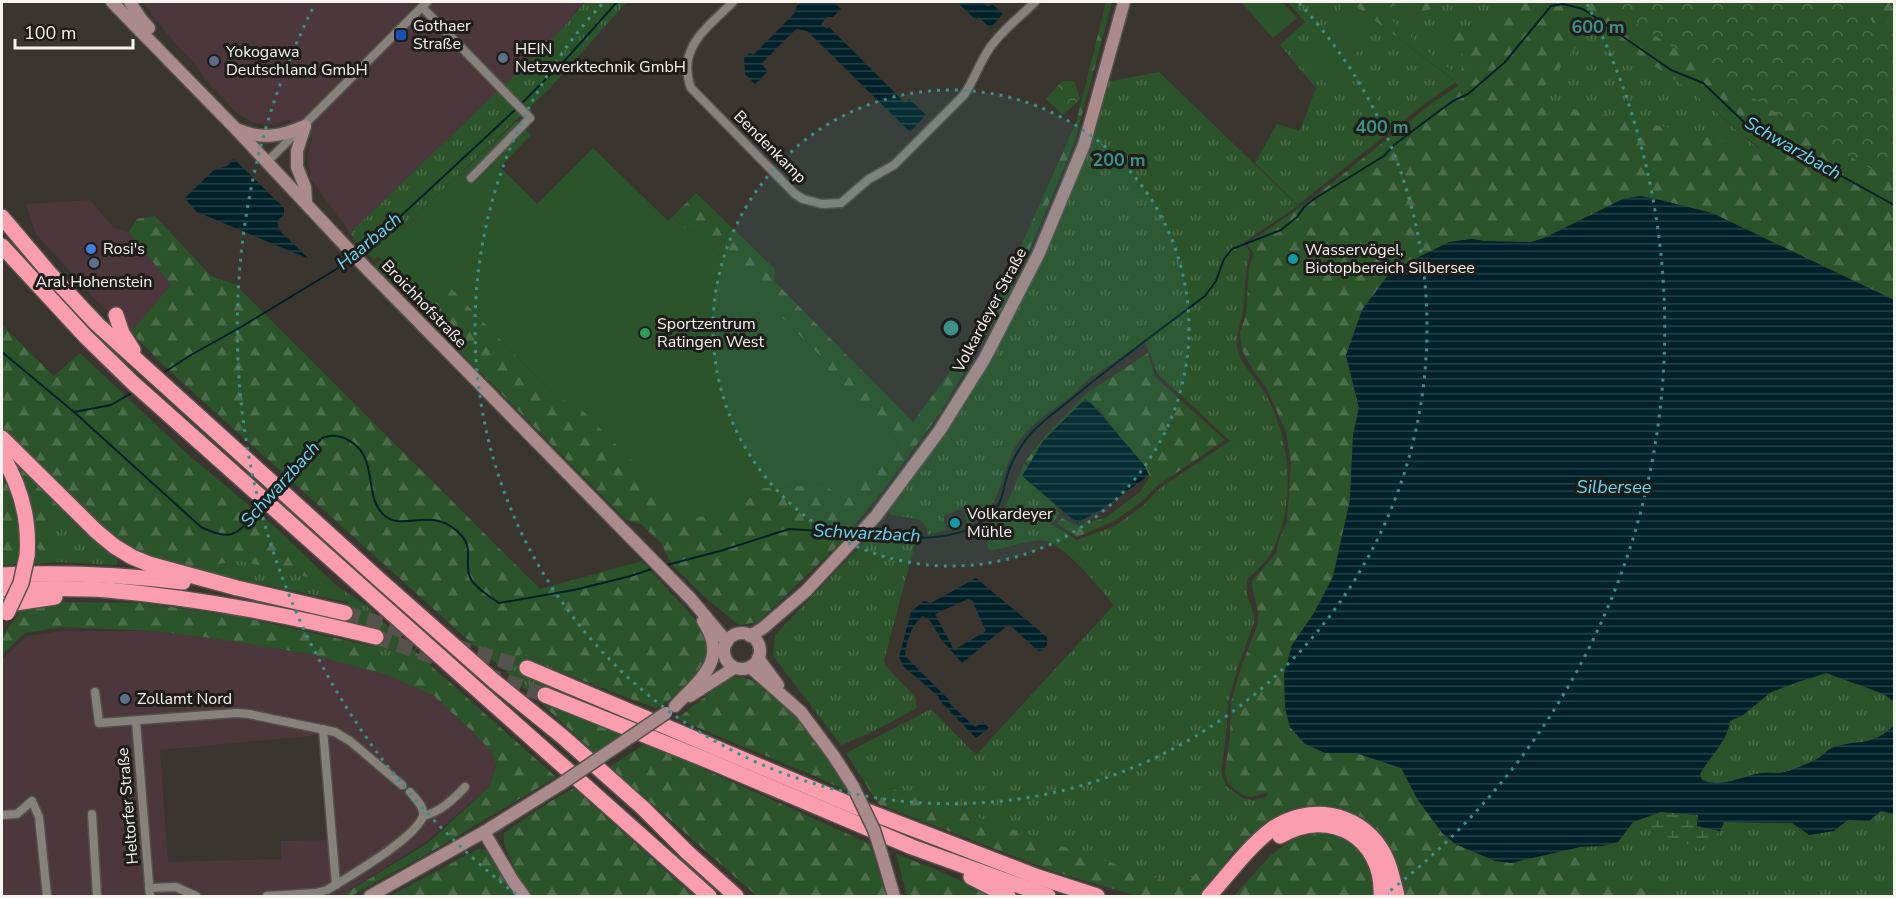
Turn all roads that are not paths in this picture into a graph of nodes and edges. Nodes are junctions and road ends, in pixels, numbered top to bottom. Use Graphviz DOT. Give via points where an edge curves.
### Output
graph roads {
  1 [pos="112,2"];
  2 [pos="130,2"];
  3 [pos="733,2"];
  4 [pos="1035,2"];
  5 [pos="1124,2"];
  6 [pos="425,4"];
  7 [pos="156,45"];
  8 [pos="305,126"];
  9 [pos="235,128"];
  10 [pos="267,162"];
  11 [pos="471,178"];
  12 [pos="306,202"];
  13 [pos="2,217"];
  14 [pos="2,246"];
  15 [pos="116,315"];
  16 [pos="146,366"];
  17 [pos="2,438"];
  18 [pos="2,455"];
  19 [pos="2,575"];
  20 [pos="237,588"];
  21 [pos="2,589"];
  22 [pos="105,590"];
  23 [pos="806,591"];
  24 [pos="691,599"];
  25 [pos="3,613"];
  26 [pos="345,613"];
  27 [pos="750,636"];
  28 [pos="376,637"];
  29 [pos="732,638"];
  30 [pos="756,658"];
  31 [pos="730,663"];
  32 [pos="526,668"];
  33 [pos="95,692"];
  34 [pos="545,695"];
  35 [pos="670,709"];
  36 [pos="136,721"];
  37 [pos="323,729"];
  38 [pos="402,785"];
  39 [pos="465,787"];
  40 [pos="410,792"];
  41 [pos="92,814"];
  42 [pos="2,815"];
  43 [pos="423,816"];
  44 [pos="484,832"];
  45 [pos="912,847"];
  46 [pos="336,885"];
  47 [pos="150,892"];
  48 [pos="47,897"];
  49 [pos="97,897"];
  50 [pos="196,897"];
  51 [pos="267,897"];
  52 [pos="370,897"];
  53 [pos="524,897"];
  54 [pos="709,897"];
  55 [pos="736,897"];
  56 [pos="894,897"];
  57 [pos="1008,897"];
  58 [pos="1048,897"];
  59 [pos="1097,897"];
  60 [pos="1209,897"];
  61 [pos="1223,897"];
  62 [pos="1381,897"];
  63 [pos="1397,897"];
  1 -- 7 [label="main road, Broichhofstraße"];
  2 -- 7 [label="main road" via="151,30"];
  3 -- 4 [label="street, Bendenkamp" via="691,48 686,69 691,88 795,194 822,204 841,203 869,179 894,165 964,95 994,42"];
  5 -- 23 [label="main road, Volkardeyer Straße" via="1084,145 1039,253 985,358 940,430 893,494"];
  6 -- 8 [label="street"];
  6 -- 11 [label="street" via="530,118"];
  7 -- 9 [label="main road, Broichhofstraße"];
  8 -- 9 [label="main road" via="262,137"];
  8 -- 10 [label="street"];
  8 -- 12 [label="main road" via="297,151 297,167"];
  9 -- 10 [label="main road, Broichhofstraße"];
  10 -- 12 [label="main road, Broichhofstraße"];
  12 -- 24 [label="main road, Broichhofstraße" via="350,252"];
  13 -- 16 [label="highway" via="97,324"];
  14 -- 54 [label="highway" via="132,382"];
  15 -- 16 [label="highway" via="122,333"];
  16 -- 55 [label="highway" via="485,673 616,784"];
  17 -- 20 [label="highway" via="114,546 149,564"];
  18 -- 25 [label="highway, bridge" via="22,496 27,524 27,556 21,583"];
  19 -- 20 [label="highway" via="109,575"];
  20 -- 26 [label="highway"];
  21 -- 22 [label="highway"];
  22 -- 25 [label="highway"];
  22 -- 28 [label="highway" via="249,608"];
  23 -- 27 [label="main road, Volkardeyer Straße"];
  23 -- 30 [label="main road, Volkardeyer Straße" via="768,634"];
  24 -- 29 [label="main road, Broichhofstraße"];
  24 -- 35 [label="main road" via="715,650 708,669"];
  27 -- 29 [label="main road"];
  27 -- 30 [label="main road"];
  29 -- 31 [label="main road" via="724,653"];
  30 -- 31 [label="main road" via="742,669"];
  30 -- 56 [label="main road, bridge" via="853,786 874,830"];
  31 -- 35 [label="main road"];
  32 -- 59 [label="highway" via="854,806"];
  33 -- 36 [label="street" via="99,723"];
  34 -- 45 [label="highway"];
  35 -- 44 [label="main road, bridge"];
  36 -- 37 [label="street" via="236,713"];
  36 -- 47 [label="street, Heltorfer Straße"];
  37 -- 38 [label="street" via="350,741"];
  37 -- 46 [label="street"];
  39 -- 43 [label="street" via="448,804"];
  40 -- 43 [label="street" via="423,809"];
  41 -- 49 [label="street"];
  42 -- 48 [label="street" via="17,814 32,801 39,817"];
  43 -- 46 [label="street" via="400,842"];
  44 -- 52 [label="main road"];
  44 -- 53 [label="main road"];
  45 -- 57 [label="highway"];
  45 -- 58 [label="highway"];
  46 -- 51 [label="street" via="316,893"];
  47 -- 50 [label="street, Heltorfer Straße" via="176,887"];
  60 -- 63 [label="highway" via="1265,835 1290,819 1319,813 1351,821 1372,837 1387,861"];
  61 -- 62 [label="highway" via="1279,837 1295,829 1323,824 1341,828 1364,843 1379,870"];
}
